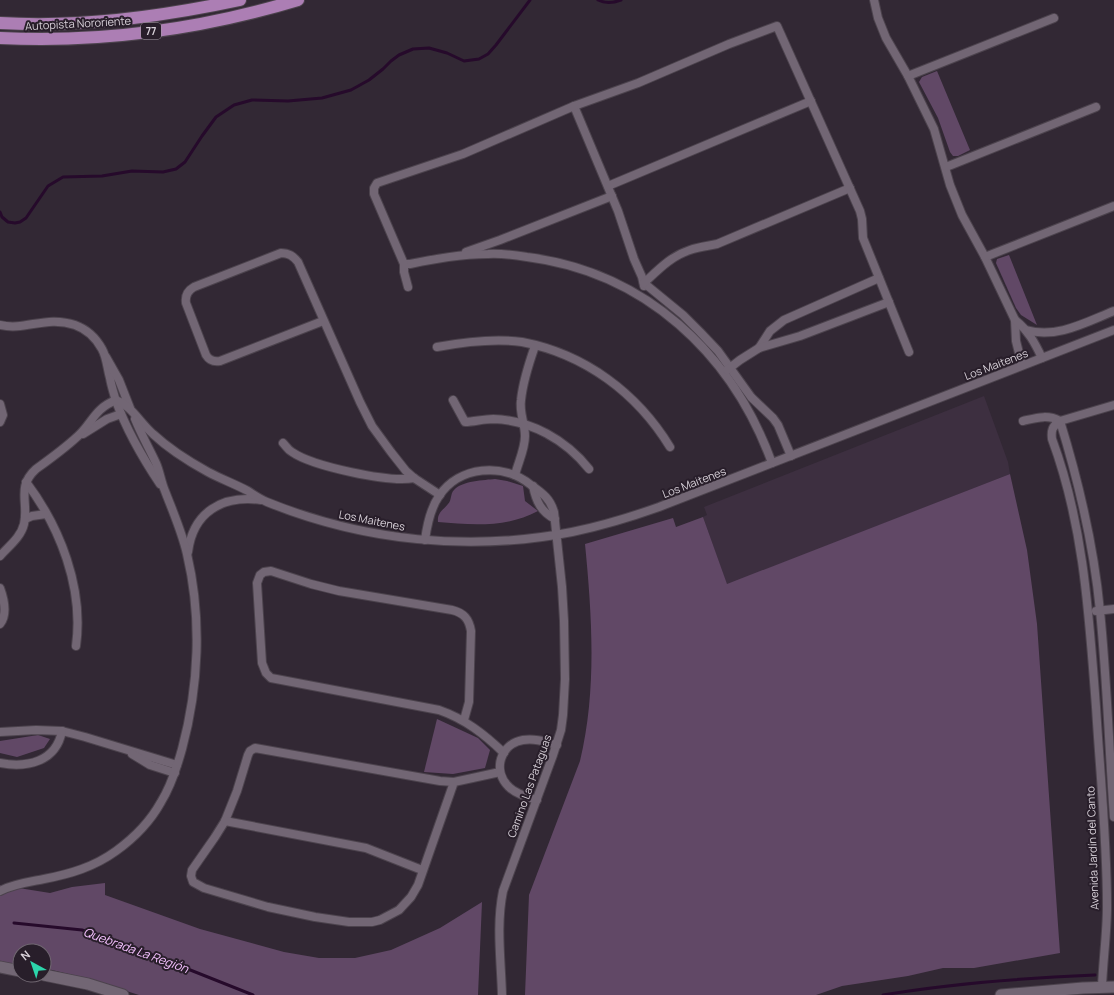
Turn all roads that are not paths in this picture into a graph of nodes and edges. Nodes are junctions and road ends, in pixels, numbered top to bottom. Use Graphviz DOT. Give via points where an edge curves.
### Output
graph roads {
  1 [pos="240,0"];
  2 [pos="298,0"];
  3 [pos="874,0"];
  4 [pos="1054,18"];
  5 [pos="0,23"];
  6 [pos="0,38"];
  7 [pos="908,76"];
  8 [pos="811,101"];
  9 [pos="574,106"];
  10 [pos="1096,107"];
  11 [pos="946,167"];
  12 [pos="608,186"];
  13 [pos="850,188"];
  14 [pos="612,196"];
  15 [pos="1114,206"];
  16 [pos="500,240"];
  17 [pos="498,254"];
  18 [pos="454,256"];
  19 [pos="985,257"];
  20 [pos="404,264"];
  21 [pos="879,278"];
  22 [pos="644,283"];
  23 [pos="408,287"];
  24 [pos="643,297"];
  25 [pos="889,302"];
  26 [pos="1114,311"];
  27 [pos="1015,320"];
  28 [pos="323,321"];
  29 [pos="2,326"];
  30 [pos="1026,330"];
  31 [pos="1114,330"];
  32 [pos="535,346"];
  33 [pos="437,347"];
  34 [pos="760,348"];
  35 [pos="909,352"];
  36 [pos="106,357"];
  37 [pos="1042,358"];
  38 [pos="1022,365"];
  39 [pos="727,369"];
  40 [pos="116,400"];
  41 [pos="454,400"];
  42 [pos="0,404"];
  43 [pos="1114,405"];
  44 [pos="130,408"];
  45 [pos="121,414"];
  46 [pos="1023,421"];
  47 [pos="0,422"];
  48 [pos="1060,422"];
  49 [pos="522,423"];
  50 [pos="79,436"];
  51 [pos="283,443"];
  52 [pos="670,447"];
  53 [pos="791,456"];
  54 [pos="772,464"];
  55 [pos="589,469"];
  56 [pos="515,475"];
  57 [pos="414,478"];
  58 [pos="26,482"];
  59 [pos="164,490"];
  60 [pos="440,495"];
  61 [pos="264,501"];
  62 [pos="46,514"];
  63 [pos="1085,514"];
  64 [pos="1074,517"];
  65 [pos="25,520"];
  66 [pos="557,534"];
  67 [pos="425,540"];
  68 [pos="187,555"];
  69 [pos="0,556"];
  70 [pos="0,588"];
  71 [pos="1114,609"];
  72 [pos="1100,611"];
  73 [pos="1089,612"];
  74 [pos="0,624"];
  75 [pos="76,646"];
  76 [pos="1096,707"];
  77 [pos="1106,707"];
  78 [pos="464,720"];
  79 [pos="62,731"];
  80 [pos="0,732"];
  81 [pos="556,745"];
  82 [pos="127,750"];
  83 [pos="504,753"];
  84 [pos="0,763"];
  85 [pos="177,764"];
  86 [pos="500,772"];
  87 [pos="174,773"];
  88 [pos="454,782"];
  89 [pos="537,800"];
  90 [pos="1102,807"];
  91 [pos="1114,807"];
  92 [pos="1114,817"];
  93 [pos="225,820"];
  94 [pos="422,870"];
  95 [pos="0,891"];
  96 [pos="1110,907"];
  97 [pos="0,968"];
  98 [pos="12,970"];
  99 [pos="52,977"];
  100 [pos="1102,987"];
  101 [pos="1114,987"];
  102 [pos="123,995"];
  103 [pos="502,995"];
  104 [pos="1001,995"];
  1 -- 5 [label="highway, Autopista Nororiente / 77" via="116,20"];
  2 -- 6 [label="highway, Autopista Nororiente / 77" via="241,16 158,31 67,38"];
  3 -- 7 [label="street" via="886,38"];
  4 -- 7 [label="street"];
  7 -- 11 [label="street" via="934,129"];
  8 -- 9 [label="street" via="777,26 638,83"];
  8 -- 12 [label="street"];
  8 -- 13 [label="street"];
  9 -- 12 [label="street"];
  9 -- 20 [label="street" via="463,154 377,183 374,194"];
  10 -- 11 [label="street"];
  11 -- 19 [label="street" via="962,215"];
  12 -- 14 [label="street"];
  13 -- 21 [label="street" via="862,219 863,238"];
  13 -- 22 [label="street" via="717,244 683,252"];
  14 -- 16 [label="street"];
  14 -- 22 [label="street"];
  15 -- 19 [label="street"];
  16 -- 17 [label="street" via="495,248"];
  16 -- 18 [label="street"];
  17 -- 18 [label="street"];
  17 -- 24 [label="street" via="546,259 566,264 604,277"];
  18 -- 20 [label="street"];
  19 -- 27 [label="street"];
  20 -- 23 [label="street"];
  21 -- 25 [label="street"];
  21 -- 34 [label="street" via="784,320 770,331"];
  22 -- 24 [label="street"];
  22 -- 39 [label="street" via="700,332"];
  24 -- 39 [label="street" via="686,330"];
  25 -- 34 [label="street" via="800,336"];
  25 -- 35 [label="street"];
  26 -- 30 [label="street" via="1054,333"];
  27 -- 30 [label="street"];
  27 -- 38 [label="street" via="1016,341"];
  28 -- 28 [label="street" via="298,262 285,253 194,287 188,291 186,297 186,304 206,355 214,361 220,361"];
  28 -- 57 [label="street" via="366,414 391,452"];
  29 -- 36 [label="street" via="21,326 47,321 76,326 92,336"];
  30 -- 37 [label="street"];
  31 -- 37 [label="street, Los Maitenes"];
  32 -- 33 [label="street" via="522,342 488,340"];
  32 -- 49 [label="street" via="521,400"];
  32 -- 52 [label="street" via="582,363 611,381 643,410"];
  34 -- 39 [label="street"];
  36 -- 40 [label="street"];
  36 -- 44 [label="street"];
  37 -- 38 [label="street, Los Maitenes"];
  38 -- 53 [label="street, Los Maitenes"];
  39 -- 53 [label="street" via="773,418"];
  39 -- 54 [label="street" via="755,422"];
  40 -- 44 [label="street"];
  40 -- 45 [label="street"];
  40 -- 50 [label="street" via="99,410"];
  41 -- 49 [label="street" via="465,422 493,419"];
  42 -- 47 [label="street" via="3,415"];
  43 -- 48 [label="street"];
  44 -- 59 [label="street" via="160,471"];
  44 -- 61 [label="street, Los Maitenes" via="152,434 185,458"];
  45 -- 50 [label="street" via="107,419"];
  45 -- 59 [label="street" via="133,441"];
  46 -- 48 [label="street" via="1045,416"];
  48 -- 63 [label="street, Avenida Jardín del Canto"];
  48 -- 64 [label="street, Avenida Jardín del Canto" via="1053,427 1052,439 1064,474"];
  49 -- 55 [label="street" via="561,442"];
  49 -- 56 [label="street" via="524,441"];
  50 -- 58 [label="street" via="29,475"];
  51 -- 57 [label="street" via="291,452 301,457 344,470 378,478"];
  53 -- 54 [label="street, Los Maitenes"];
  54 -- 66 [label="street, Los Maitenes" via="636,515"];
  56 -- 60 [label="street" via="492,470 477,471 461,477"];
  56 -- 66 [label="street, Camino Las Pataguas" via="533,486 539,505 555,519"];
  57 -- 60 [label="street"];
  58 -- 62 [label="street"];
  58 -- 65 [label="street"];
  59 -- 68 [label="street" via="177,520"];
  60 -- 67 [label="street" via="430,513"];
  61 -- 67 [label="street, Los Maitenes" via="354,530"];
  61 -- 68 [label="street, Los Maitenes" via="234,499 218,504 195,528"];
  62 -- 65 [label="street"];
  62 -- 75 [label="street" via="65,554 74,588 78,619"];
  63 -- 64 [label="street"];
  63 -- 72 [label="street, Avenida Jardín del Canto"];
  64 -- 73 [label="street, Avenida Jardín del Canto"];
  65 -- 69 [label="street" via="18,537"];
  66 -- 67 [label="street, Los Maitenes" via="502,541"];
  66 -- 81 [label="street, Camino Las Pataguas" via="565,653 563,715"];
  68 -- 85 [label="street" via="195,609 195,677 190,717"];
  70 -- 74 [label="street" via="5,614"];
  71 -- 72 [label="street"];
  72 -- 73 [label="street"];
  72 -- 77 [label="street, Avenida Jardín del Canto"];
  73 -- 76 [label="street, Avenida Jardín del Canto"];
  76 -- 77 [label="street"];
  76 -- 90 [label="street, Avenida Jardín del Canto"];
  77 -- 91 [label="street, Avenida Jardín del Canto"];
  78 -- 78 [label="street" via="431,708 271,678 262,664 257,584 260,575 274,571 339,591 463,614 471,631 469,702"];
  78 -- 83 [label="street"];
  79 -- 80 [label="street"];
  79 -- 82 [label="street"];
  79 -- 84 [label="street" via="52,753 40,760 26,764"];
  81 -- 83 [label="street" via="523,740"];
  81 -- 89 [label="street, Camino Las Pataguas"];
  82 -- 85 [label="street"];
  82 -- 87 [label="street" via="150,765"];
  83 -- 86 [label="street" via="500,762"];
  85 -- 87 [label="street"];
  86 -- 88 [label="street"];
  86 -- 89 [label="street" via="505,783 513,791"];
  87 -- 95 [label="street" via="154,814 137,834 115,852 76,871"];
  88 -- 93 [label="street" via="430,780 255,748 248,755"];
  88 -- 94 [label="street"];
  89 -- 103 [label="street, Camino Las Pataguas" via="506,880 501,902 499,930"];
  90 -- 91 [label="street"];
  90 -- 96 [label="street, Avenida Jardín del Canto"];
  91 -- 92 [label="street, Avenida Jardín del Canto"];
  93 -- 94 [label="street" via="366,848"];
  93 -- 94 [label="street" via="192,870 192,879 204,888 268,907 349,922 372,922 394,914 406,903 415,891"];
  96 -- 100 [label="street, Avenida Jardín del Canto"];
  97 -- 98 [label="street"];
  99 -- 102 [label="street"];
  100 -- 101 [label="street"];
  100 -- 104 [label="street"];
}
